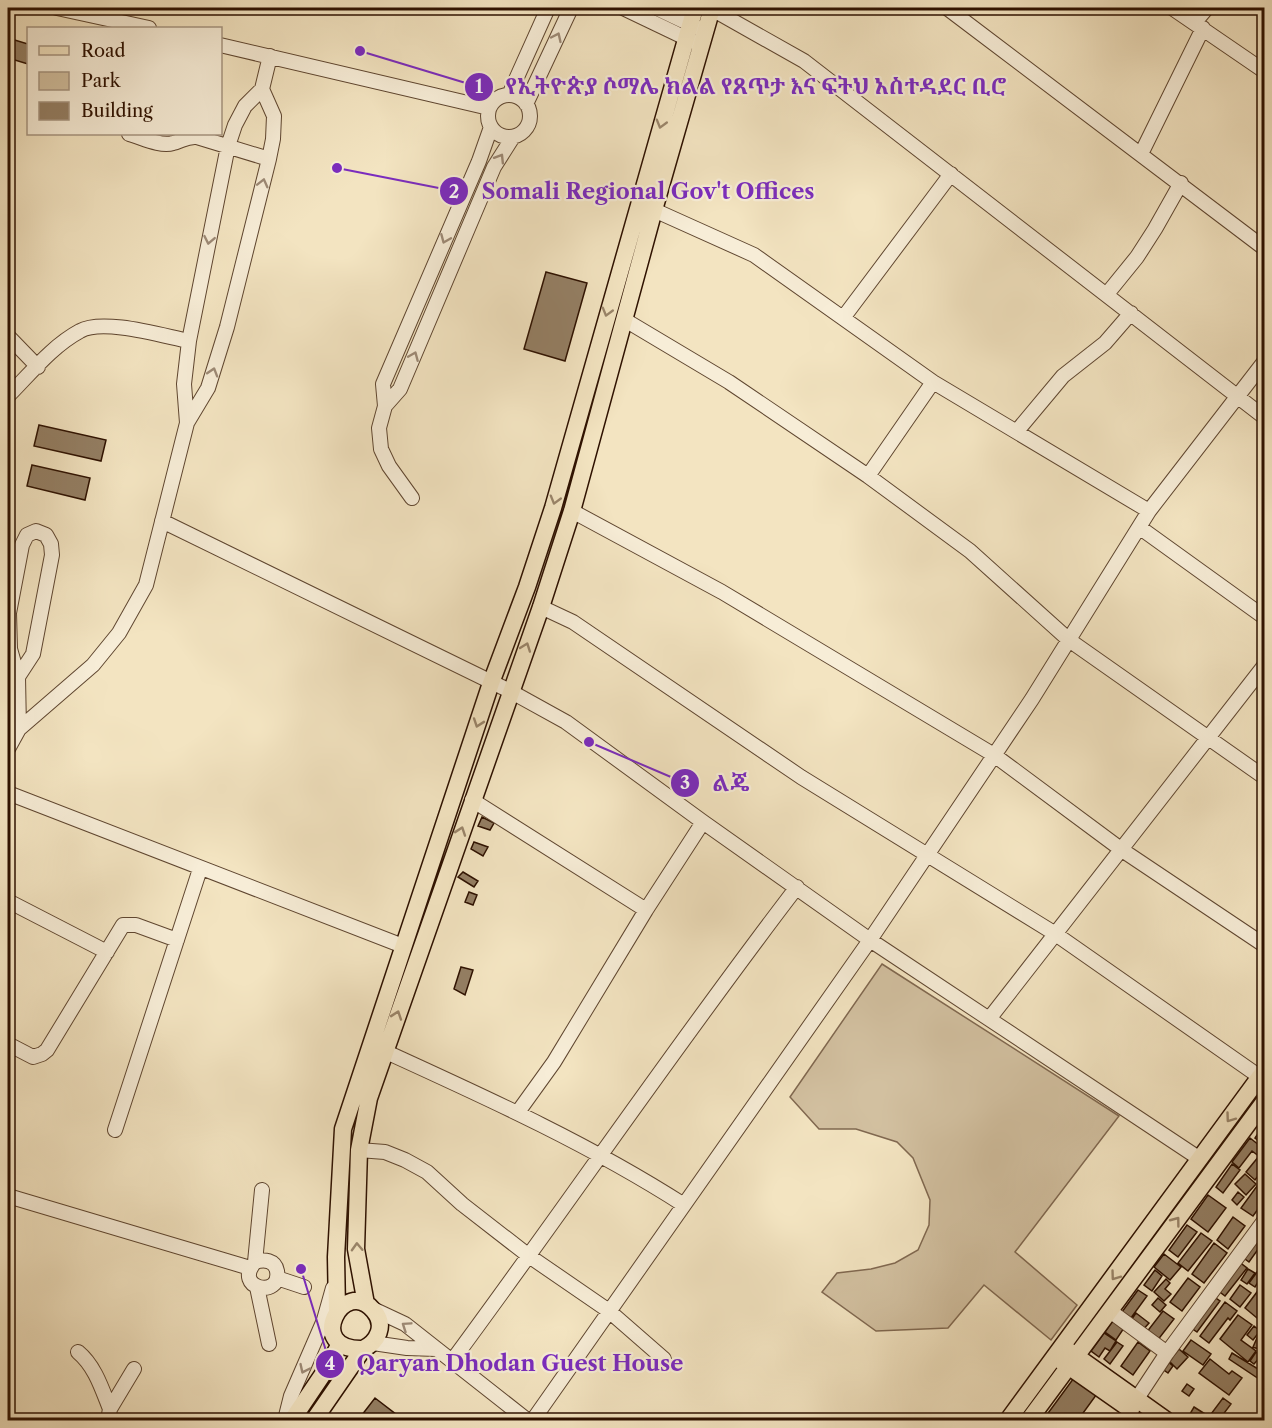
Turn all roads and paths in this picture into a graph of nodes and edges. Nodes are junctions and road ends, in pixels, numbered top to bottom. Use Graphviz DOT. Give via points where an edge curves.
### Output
graph roads {
  1 [pos="57,8"];
  2 [pos="548,8"];
  3 [pos="571,8"];
  4 [pos="623,8"];
  5 [pos="656,8"];
  6 [pos="695,8"];
  7 [pos="711,8"];
  8 [pos="946,8"];
  9 [pos="1172,8"];
  10 [pos="1207,8"];
  11 [pos="1199,25"];
  12 [pos="144,27"];
  13 [pos="695,34"];
  14 [pos="222,45"];
  15 [pos="270,56"];
  16 [pos="1264,71"];
  17 [pos="262,89"];
  18 [pos="509,95"];
  19 [pos="526,104"];
  20 [pos="489,108"];
  21 [pos="490,127"];
  22 [pos="133,135"];
  23 [pos="513,137"];
  24 [pos="228,146"];
  25 [pos="1141,154"];
  26 [pos="269,159"];
  27 [pos="951,174"];
  28 [pos="1181,183"];
  29 [pos="654,210"];
  30 [pos="1264,248"];
  31 [pos="1107,294"];
  32 [pos="1131,313"];
  33 [pos="843,318"];
  34 [pos="625,320"];
  35 [pos="8,336"];
  36 [pos="189,341"];
  37 [pos="1264,362"];
  38 [pos="38,367"];
  39 [pos="933,382"];
  40 [pos="8,396"];
  41 [pos="1238,396"];
  42 [pos="385,406"];
  43 [pos="1264,417"];
  44 [pos="187,423"];
  45 [pos="1017,431"];
  46 [pos="868,476"];
  47 [pos="412,498"];
  48 [pos="572,511"];
  49 [pos="1149,512"];
  50 [pos="162,521"];
  51 [pos="1139,527"];
  52 [pos="541,606"];
  53 [pos="1264,617"];
  54 [pos="1068,640"];
  55 [pos="1264,666"];
  56 [pos="18,677"];
  57 [pos="491,683"];
  58 [pos="510,691"];
  59 [pos="19,729"];
  60 [pos="1210,738"];
  61 [pos="8,749"];
  62 [pos="994,755"];
  63 [pos="1264,777"];
  64 [pos="8,793"];
  65 [pos="472,800"];
  66 [pos="703,822"];
  67 [pos="1122,850"];
  68 [pos="927,856"];
  69 [pos="200,869"];
  70 [pos="797,887"];
  71 [pos="10,902"];
  72 [pos="646,910"];
  73 [pos="1054,933"];
  74 [pos="177,940"];
  75 [pos="870,940"];
  76 [pos="1264,945"];
  77 [pos="403,946"];
  78 [pos="107,952"];
  79 [pos="989,1019"];
  80 [pos="8,1044"];
  81 [pos="384,1051"];
  82 [pos="1262,1074"];
  83 [pos="1264,1102"];
  84 [pos="518,1112"];
  85 [pos="115,1130"];
  86 [pos="359,1150"];
  87 [pos="601,1155"];
  88 [pos="1200,1159"];
  89 [pos="262,1190"];
  90 [pos="8,1196"];
  91 [pos="684,1205"];
  92 [pos="1264,1221"];
  93 [pos="529,1256"];
  94 [pos="252,1265"];
  95 [pos="337,1274"];
  96 [pos="277,1278"];
  97 [pos="257,1287"];
  98 [pos="304,1287"];
  99 [pos="370,1306"];
  100 [pos="337,1310"];
  101 [pos="609,1311"];
  102 [pos="1110,1311"];
  103 [pos="269,1344"];
  104 [pos="340,1344"];
  105 [pos="368,1346"];
  106 [pos="436,1349"];
  107 [pos="78,1352"];
  108 [pos="1167,1353"];
  109 [pos="1066,1356"];
  110 [pos="664,1359"];
  111 [pos="452,1361"];
  112 [pos="134,1369"];
  113 [pos="1136,1400"];
  114 [pos="109,1415"];
  115 [pos="285,1420"];
  116 [pos="292,1420"];
  117 [pos="314,1420"];
  118 [pos="527,1420"];
  119 [pos="533,1420"];
  120 [pos="1008,1420"];
  121 [pos="1029,1420"];
  122 [pos="1146,1420"];
  123 [pos="1166,1420"];
  1 -- 12 [label="street"];
  2 -- 18 [label="street"];
  19 -- 3 [label="street, one-way"];
  4 -- 13 [label="street"];
  5 -- 13 [label="street"];
  6 -- 13 [label="main road"];
  7 -- 13 [label="main road"];
  7 -- 27 [label="street" via="804,61"];
  8 -- 25 [label="street"];
  9 -- 11 [label="street"];
  10 -- 11 [label="street"];
  11 -- 16 [label="street"];
  11 -- 25 [label="street"];
  13 -- 29 [label="main road"];
  13 -- 57 [label="main road, one-way" via="553,508"];
  14 -- 15 [label="street"];
  15 -- 17 [label="street"];
  15 -- 20 [label="street"];
  17 -- 24 [label="street" via="245,106"];
  17 -- 26 [label="street" via="274,116"];
  18 -- 19 [label="street"];
  18 -- 20 [label="street" via="495,100"];
  19 -- 23 [label="street" via="531,115 529,124 524,132"];
  20 -- 21 [label="street"];
  21 -- 23 [label="street" via="497,134"];
  21 -- 42 [label="street, one-way" via="383,384"];
  22 -- 24 [label="street" via="172,144 188,136"];
  42 -- 23 [label="street, one-way" via="400,389 494,167"];
  24 -- 26 [label="street"];
  24 -- 36 [label="street, one-way"];
  25 -- 28 [label="street"];
  44 -- 26 [label="street, one-way" via="208,388 227,327"];
  27 -- 31 [label="street"];
  27 -- 33 [label="street"];
  28 -- 30 [label="street"];
  28 -- 31 [label="street" via="1143,248"];
  29 -- 33 [label="street" via="754,255"];
  29 -- 34 [label="main road"];
  31 -- 32 [label="street"];
  32 -- 41 [label="street"];
  32 -- 45 [label="street" via="1105,343 1063,376"];
  33 -- 39 [label="street"];
  34 -- 46 [label="street" via="729,382"];
  34 -- 48 [label="main road"];
  35 -- 38 [label="street"];
  36 -- 38 [label="street" via="108,325 82,329"];
  36 -- 44 [label="street" via="184,384"];
  37 -- 41 [label="street"];
  38 -- 40 [label="street"];
  39 -- 45 [label="street"];
  39 -- 46 [label="street"];
  41 -- 43 [label="street"];
  41 -- 49 [label="street"];
  42 -- 47 [label="street" via="381,449"];
  44 -- 50 [label="street"];
  45 -- 49 [label="street"];
  46 -- 54 [label="street" via="970,551"];
  48 -- 52 [label="main road"];
  48 -- 62 [label="street" via="722,592"];
  49 -- 51 [label="street"];
  50 -- 57 [label="street"];
  50 -- 59 [label="street" via="146,585 119,633 93,664"];
  51 -- 53 [label="street"];
  51 -- 54 [label="street"];
  58 -- 52 [label="main road, one-way"];
  52 -- 68 [label="street" via="573,622 792,771"];
  54 -- 60 [label="street"];
  54 -- 62 [label="street"];
  55 -- 60 [label="street"];
  56 -- 56 [label="street" via="10,649 9,613 22,545 27,535 36,531 46,535 52,555 33,654"];
  56 -- 59 [label="street"];
  57 -- 58 [label="street"];
  57 -- 77 [label="main road, one-way"];
  58 -- 65 [label="main road"];
  58 -- 66 [label="street" via="567,722"];
  59 -- 61 [label="street"];
  60 -- 63 [label="street"];
  60 -- 67 [label="street"];
  62 -- 67 [label="street"];
  62 -- 68 [label="street"];
  64 -- 69 [label="street"];
  65 -- 72 [label="street"];
  81 -- 65 [label="main road, one-way"];
  66 -- 70 [label="street"];
  66 -- 72 [label="street"];
  67 -- 73 [label="street"];
  67 -- 76 [label="street"];
  68 -- 73 [label="street"];
  68 -- 75 [label="street"];
  69 -- 74 [label="street"];
  69 -- 77 [label="street"];
  70 -- 75 [label="street"];
  70 -- 87 [label="street" via="719,988"];
  71 -- 78 [label="street"];
  72 -- 84 [label="street" via="554,1062"];
  73 -- 79 [label="street"];
  73 -- 82 [label="street"];
  74 -- 78 [label="street" via="129,924 123,926"];
  74 -- 85 [label="street"];
  75 -- 79 [label="street"];
  75 -- 91 [label="street"];
  77 -- 95 [label="main road" via="343,1129"];
  78 -- 80 [label="street" via="47,1050 33,1057"];
  79 -- 88 [label="street"];
  81 -- 84 [label="street"];
  81 -- 86 [label="main road" via="369,1098"];
  82 -- 88 [label="main road, one-way"];
  102 -- 83 [label="main road, one-way"];
  84 -- 87 [label="street"];
  86 -- 93 [label="street" via="385,1152 427,1172"];
  99 -- 86 [label="main road, one-way" via="356,1249"];
  87 -- 91 [label="street"];
  87 -- 93 [label="street"];
  88 -- 109 [label="main road, one-way"];
  89 -- 94 [label="street"];
  90 -- 94 [label="street"];
  91 -- 101 [label="street"];
  92 -- 108 [label="street"];
  93 -- 101 [label="street"];
  93 -- 111 [label="street"];
  94 -- 96 [label="street" via="262,1259 270,1261"];
  94 -- 97 [label="street" via="249,1275"];
  95 -- 100 [label="main road"];
  95 -- 115 [label="street, one-way" via="324,1320 291,1396"];
  96 -- 97 [label="street" via="272,1286"];
  96 -- 98 [label="street"];
  97 -- 103 [label="street"];
  99 -- 100 [label="main road" via="351,1302"];
  99 -- 105 [label="main road" via="380,1322 378,1337"];
  106 -- 99 [label="street, one-way" via="405,1324"];
  100 -- 104 [label="main road" via="332,1331"];
  101 -- 110 [label="street"];
  101 -- 119 [label="street"];
  102 -- 108 [label="street"];
  102 -- 109 [label="main road"];
  104 -- 105 [label="main road" via="351,1349"];
  104 -- 116 [label="main road"];
  105 -- 106 [label="street"];
  105 -- 117 [label="main road"];
  106 -- 111 [label="street"];
  107 -- 114 [label="street" via="99,1379"];
  108 -- 113 [label="street"];
  109 -- 113 [label="main road"];
  109 -- 120 [label="main road"];
  109 -- 121 [label="main road"];
  109 -- 122 [label="main road"];
  111 -- 118 [label="street"];
  112 -- 114 [label="street"];
  113 -- 123 [label="main road"];
}
